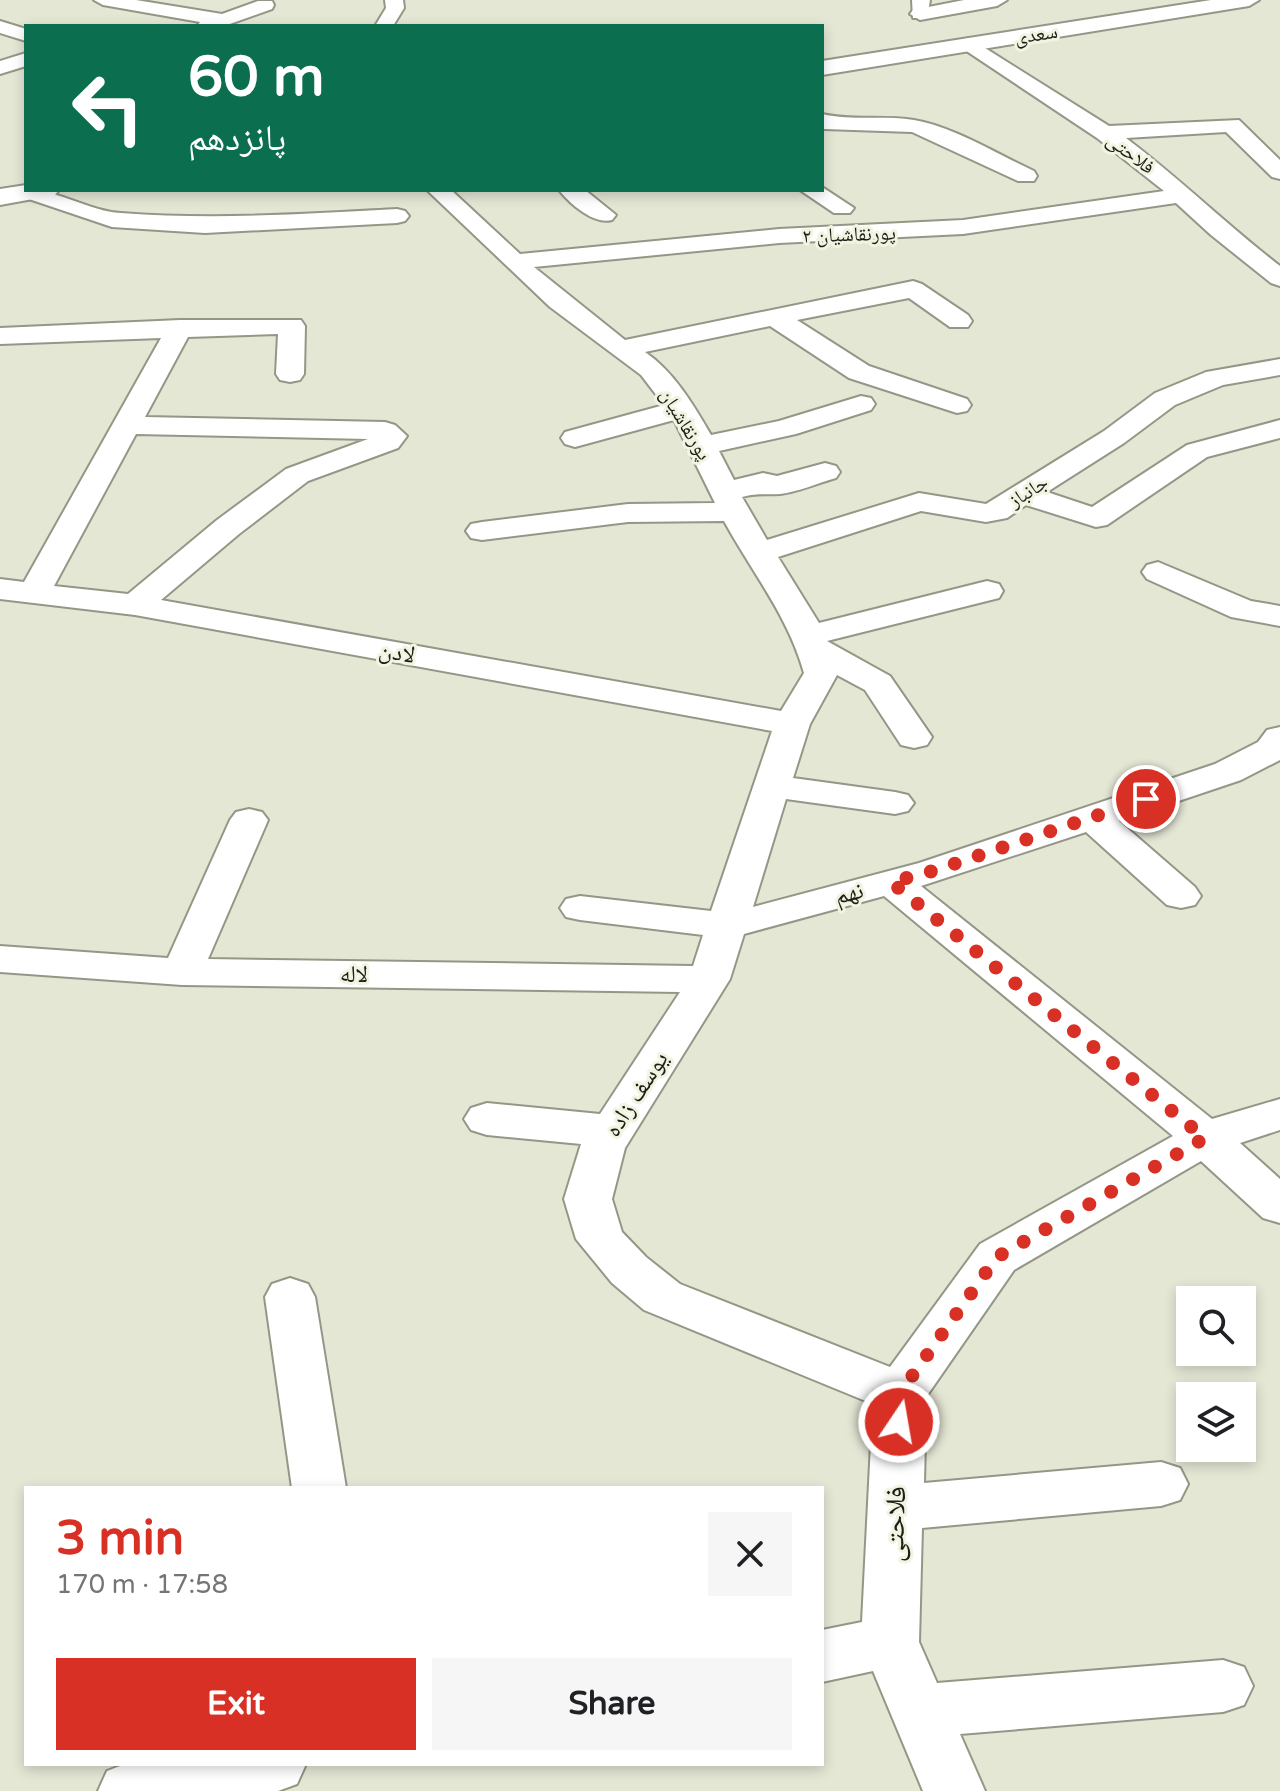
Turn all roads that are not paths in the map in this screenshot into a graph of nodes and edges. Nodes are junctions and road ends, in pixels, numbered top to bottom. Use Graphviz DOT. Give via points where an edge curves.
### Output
graph roads {
  1 [pos="103,0"];
  2 [pos="394,0"];
  3 [pos="997,0"];
  4 [pos="1207,3"];
  5 [pos="1257,4"];
  6 [pos="265,5"];
  7 [pos="920,7"];
  8 [pos="180,14"];
  9 [pos="214,23"];
  10 [pos="144,24"];
  11 [pos="385,24"];
  12 [pos="0,27"];
  13 [pos="24,34"];
  14 [pos="965,42"];
  15 [pos="24,60"];
  16 [pos="824,61"];
  17 [pos="0,68"];
  18 [pos="824,68"];
  19 [pos="824,121"];
  20 [pos="1105,133"];
  21 [pos="1280,172"];
  22 [pos="1026,176"];
  23 [pos="32,192"];
  24 [pos="41,192"];
  25 [pos="440,192"];
  26 [pos="573,192"];
  27 [pos="814,192"];
  28 [pos="1182,195"];
  29 [pos="0,197"];
  30 [pos="842,208"];
  31 [pos="604,215"];
  32 [pos="397,216"];
  33 [pos="514,262"];
  34 [pos="1280,278"];
  35 [pos="774,317"];
  36 [pos="959,321"];
  37 [pos="180,328"];
  38 [pos="0,336"];
  39 [pos="620,349"];
  40 [pos="1280,367"];
  41 [pos="290,374"];
  42 [pos="861,404"];
  43 [pos="957,405"];
  44 [pos="681,409"];
  45 [pos="127,425"];
  46 [pos="1280,429"];
  47 [pos="575,438"];
  48 [pos="701,446"];
  49 [pos="825,472"];
  50 [pos="1023,494"];
  51 [pos="730,502"];
  52 [pos="482,531"];
  53 [pos="759,553"];
  54 [pos="1158,572"];
  55 [pos="0,589"];
  56 [pos="987,591"];
  57 [pos="34,593"];
  58 [pos="135,605"];
  59 [pos="1280,616"];
  60 [pos="812,643"];
  61 [pos="792,724"];
  62 [pos="914,737"];
  63 [pos="1280,738"];
  64 [pos="772,786"];
  65 [pos="895,803"];
  66 [pos="1092,817"];
  67 [pos="249,820"];
  68 [pos="891,882"];
  69 [pos="1181,896"];
  70 [pos="580,908"];
  71 [pos="728,926"];
  72 [pos="0,959"];
  73 [pos="182,972"];
  74 [pos="709,979"];
  75 [pos="1280,1114"];
  76 [pos="487,1119"];
  77 [pos="612,1131"];
  78 [pos="1205,1138"];
  79 [pos="1280,1206"];
  80 [pos="290,1297"];
  81 [pos="900,1393"];
  82 [pos="1161,1484"];
  83 [pos="319,1486"];
  84 [pos="895,1508"];
  85 [pos="890,1642"];
  86 [pos="824,1656"];
  87 [pos="1223,1686"];
  88 [pos="920,1711"];
  89 [pos="264,1766"];
  90 [pos="129,1791"];
  91 [pos="954,1791"];
  1 -- 8 [label="street"];
  2 -- 11 [label="street"];
  3 -- 7 [label="main road"];
  4 -- 5 [label="main road, سعدی"];
  4 -- 14 [label="main road, سعدی"];
  6 -- 9 [label="street"];
  7 -- 14 [label="main road"];
  8 -- 9 [label="street"];
  8 -- 10 [label="street"];
  12 -- 13 [label="street"];
  14 -- 16 [label="main road, سعدی"];
  14 -- 18 [label="main road, سعدی"];
  14 -- 20 [label="street, فلاحتی"];
  15 -- 17 [label="street"];
  19 -- 22 [label="street" via="913,126"];
  20 -- 21 [label="street" via="1231,125"];
  20 -- 28 [label="street, فلاحتی"];
  23 -- 29 [label="main road"];
  24 -- 32 [label="street" via="112,220 205,226"];
  25 -- 33 [label="street, پورنقاشیان"];
  26 -- 31 [label="street"];
  27 -- 30 [label="street"];
  28 -- 33 [label="street, پورنقاشیان ۲" via="963,227 779,236"];
  28 -- 34 [label="street, فلاحتی"];
  33 -- 39 [label="street, پورنقاشیان"];
  35 -- 36 [label="street" via="913,289"];
  35 -- 39 [label="street"];
  35 -- 43 [label="street" via="859,372"];
  37 -- 38 [label="street"];
  37 -- 41 [label="street" via="292,326"];
  37 -- 45 [label="street"];
  39 -- 44 [label="street, پورنقاشیان" via="654,373"];
  40 -- 50 [label="street, جانباز" via="1216,378 1165,399"];
  42 -- 48 [label="street" via="786,428"];
  44 -- 47 [label="street"];
  44 -- 48 [label="street, پورنقاشیان"];
  45 -- 57 [label="street"];
  45 -- 58 [label="street" via="385,431 393,436 297,475"];
  46 -- 50 [label="street" via="1197,451 1096,518"];
  48 -- 51 [label="street, پورنقاشیان"];
  49 -- 51 [label="street" via="778,485 763,482"];
  50 -- 53 [label="street, جانباز" via="986,514 939,501 919,502"];
  51 -- 52 [label="street"];
  51 -- 53 [label="street, پورنقاشیان"];
  53 -- 60 [label="street, پورنقاشیان"];
  54 -- 59 [label="street" via="1243,610"];
  55 -- 57 [label="street, لادن"];
  56 -- 60 [label="street"];
  57 -- 58 [label="street, لادن"];
  58 -- 61 [label="street, لادن"];
  60 -- 61 [label="street" via="821,673"];
  60 -- 62 [label="street" via="878,683"];
  61 -- 64 [label="street, یوسف زاده"];
  63 -- 66 [label="street, نهم" via="1271,750 1228,772"];
  64 -- 65 [label="street"];
  64 -- 71 [label="street, یوسف زاده"];
  66 -- 68 [label="street, نهم"];
  66 -- 69 [label="street"];
  67 -- 73 [label="street"];
  68 -- 71 [label="street, نهم"];
  68 -- 78 [label="street"];
  70 -- 71 [label="street"];
  71 -- 74 [label="street, یوسف زاده"];
  72 -- 73 [label="street, لاله"];
  73 -- 74 [label="street, لاله"];
  74 -- 77 [label="street, یوسف زاده"];
  75 -- 78 [label="street"];
  76 -- 77 [label="street"];
  77 -- 81 [label="street, یوسف زاده" via="602,1147 588,1199 600,1239 629,1270 662,1297"];
  78 -- 79 [label="street"];
  78 -- 81 [label="street" via="997,1257"];
  80 -- 83 [label="street"];
  81 -- 84 [label="street, فلاحتی"];
  82 -- 84 [label="street"];
  84 -- 85 [label="street, فلاحتی"];
  85 -- 86 [label="street"];
  85 -- 88 [label="street, فلاحتی"];
  87 -- 88 [label="street"];
  88 -- 91 [label="street, فلاحتی"];
  89 -- 90 [label="street"];
}
